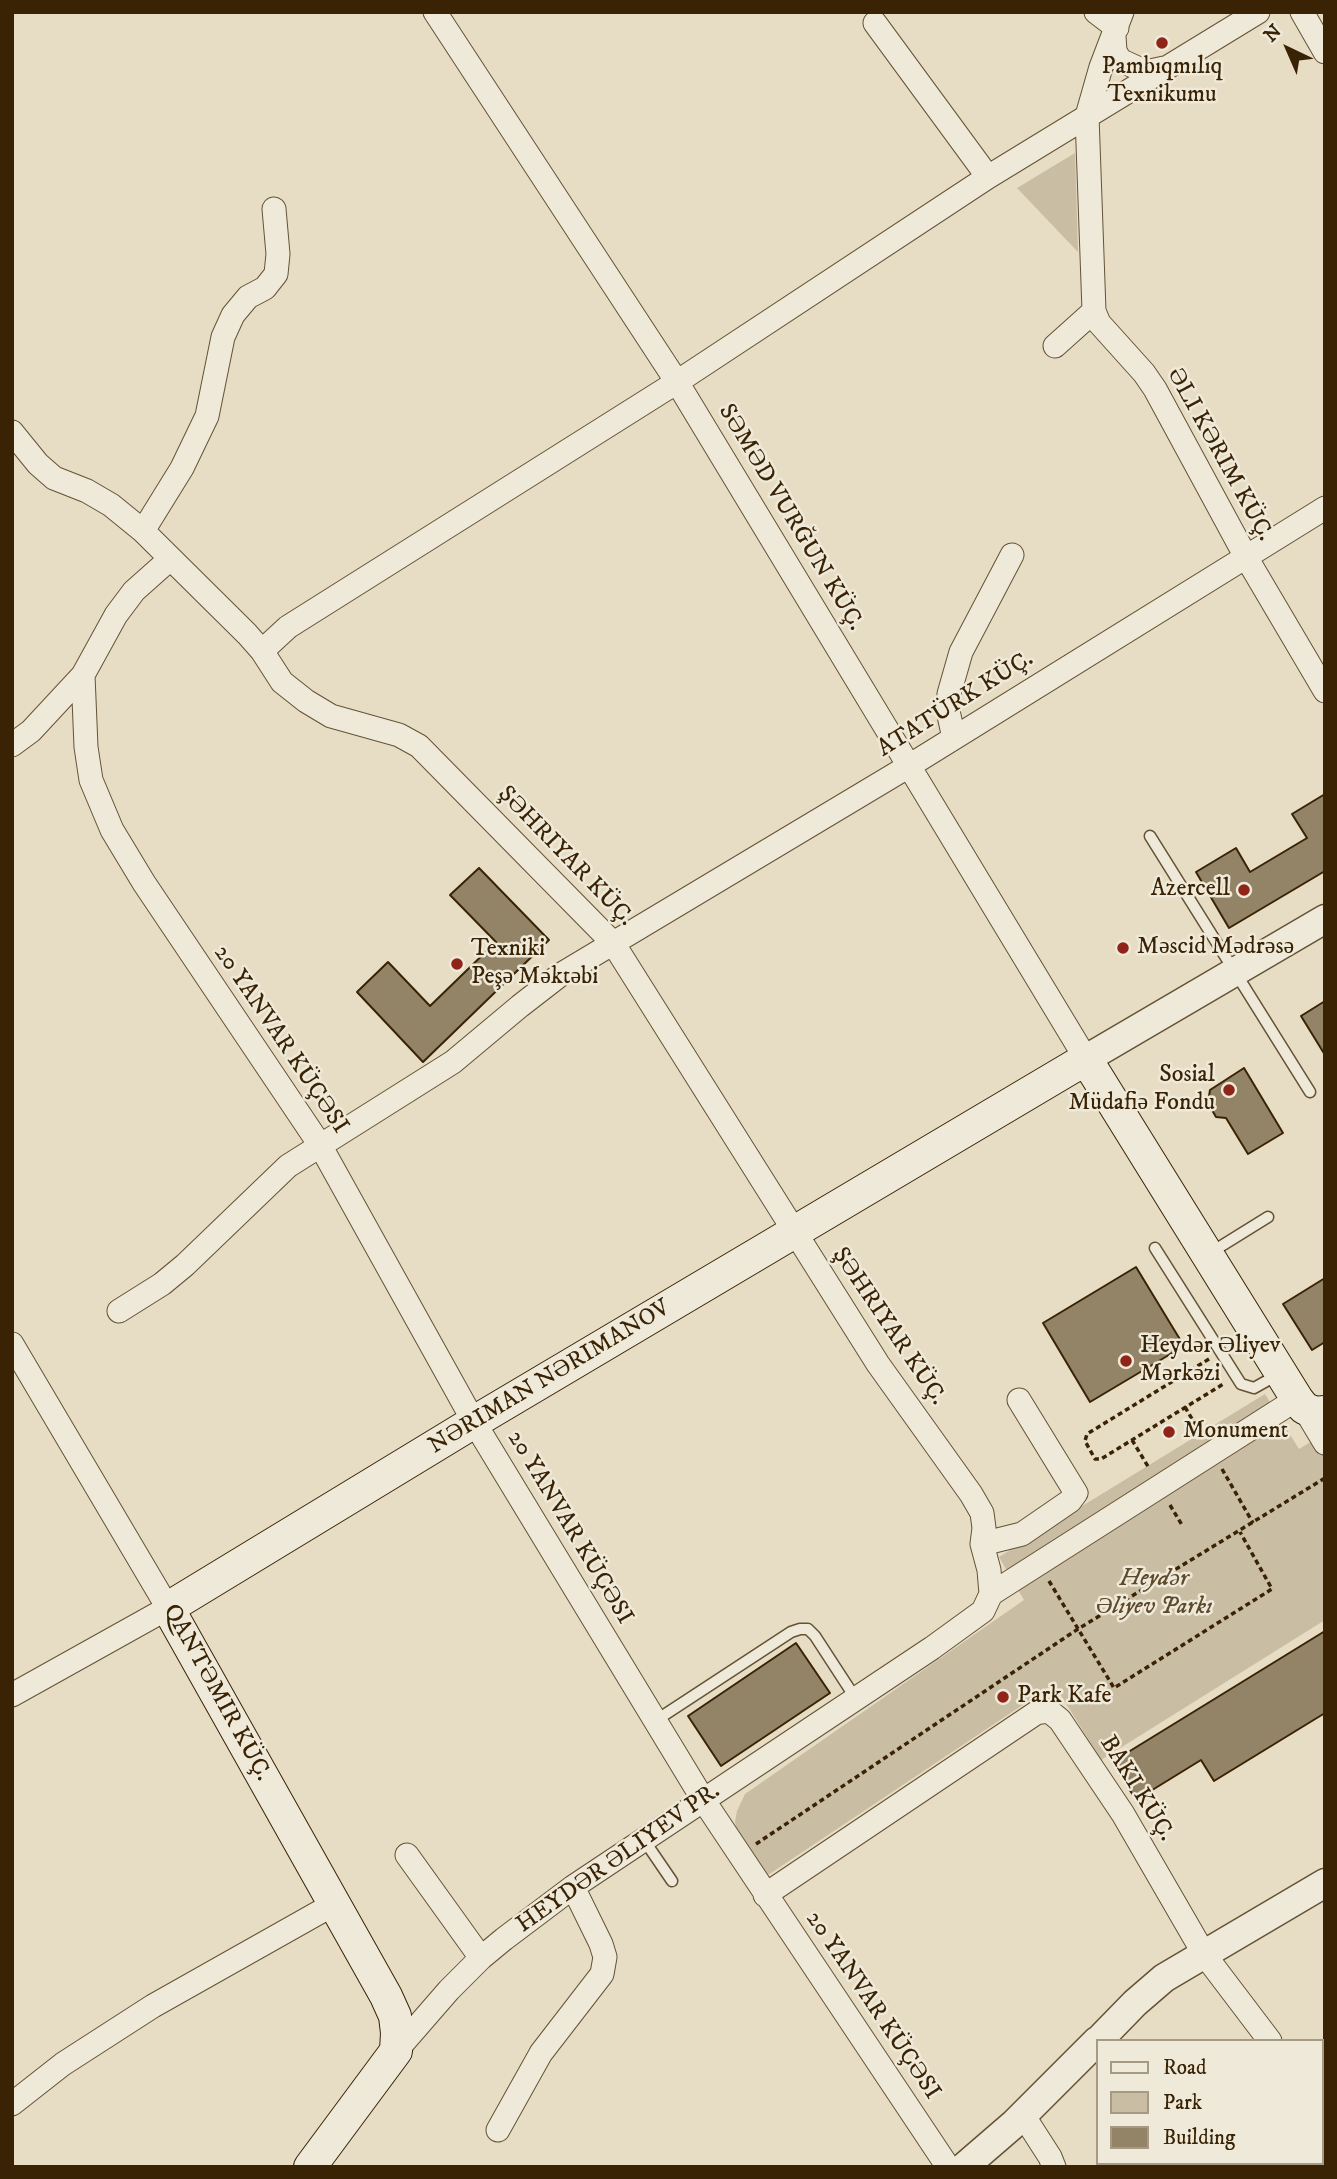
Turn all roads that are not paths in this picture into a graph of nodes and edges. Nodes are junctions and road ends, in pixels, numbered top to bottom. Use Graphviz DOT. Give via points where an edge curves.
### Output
graph roads {
  1 [pos="435,12"];
  2 [pos="1096,12"];
  3 [pos="1258,12"];
  4 [pos="1302,12"];
  5 [pos="875,23"];
  6 [pos="1118,25"];
  7 [pos="1325,52"];
  8 [pos="1164,68"];
  9 [pos="1087,116"];
  10 [pos="988,177"];
  11 [pos="274,209"];
  12 [pos="1094,311"];
  13 [pos="1055,346"];
  14 [pos="677,382"];
  15 [pos="12,432"];
  16 [pos="1325,508"];
  17 [pos="143,531"];
  18 [pos="1012,555"];
  19 [pos="1246,558"];
  20 [pos="170,559"];
  21 [pos="262,651"];
  22 [pos="83,675"];
  23 [pos="1325,691"];
  24 [pos="954,738"];
  25 [pos="12,745"];
  26 [pos="909,766"];
  27 [pos="1150,836"];
  28 [pos="1325,919"];
  29 [pos="613,943"];
  30 [pos="1236,971"];
  31 [pos="1086,1059"];
  32 [pos="1310,1092"];
  33 [pos="320,1145"];
  34 [pos="1268,1217"];
  35 [pos="794,1233"];
  36 [pos="1156,1248"];
  37 [pos="1208,1255"];
  38 [pos="120,1311"];
  39 [pos="12,1344"];
  40 [pos="1302,1398"];
  41 [pos="1019,1400"];
  42 [pos="474,1422"];
  43 [pos="1325,1443"];
  44 [pos="982,1544"];
  45 [pos="987,1603"];
  46 [pos="168,1608"];
  47 [pos="12,1695"];
  48 [pos="856,1699"];
  49 [pos="655,1721"];
  50 [pos="704,1801"];
  51 [pos="644,1840"];
  52 [pos="407,1855"];
  53 [pos="672,1881"];
  54 [pos="1325,1883"];
  55 [pos="573,1887"];
  56 [pos="765,1895"];
  57 [pos="334,1904"];
  58 [pos="1204,1954"];
  59 [pos="481,1958"];
  60 [pos="1099,2039"];
  61 [pos="1268,2039"];
  62 [pos="1096,2042"];
  63 [pos="396,2051"];
  64 [pos="12,2104"];
  65 [pos="1023,2115"];
  66 [pos="498,2130"];
  67 [pos="310,2167"];
  68 [pos="948,2167"];
  69 [pos="964,2167"];
  70 [pos="1054,2167"];
  1 -- 14 [label="street, SƏMƏD VURĞUN KÜÇ."];
  2 -- 6 [label="street"];
  3 -- 8 [label="street"];
  4 -- 7 [label="street"];
  5 -- 10 [label="street"];
  6 -- 8 [label="street" via="1115,51 1120,60 1146,72"];
  6 -- 9 [label="street"];
  8 -- 9 [label="street"];
  9 -- 10 [label="street"];
  9 -- 12 [label="street"];
  10 -- 14 [label="street"];
  11 -- 17 [label="street" via="276,274 233,316 223,337 207,416"];
  12 -- 13 [label="street"];
  12 -- 19 [label="street, ƏLI KƏRIM KÜÇ." via="1155,389"];
  14 -- 21 [label="street" via="288,627"];
  14 -- 26 [label="street, SƏMƏD VURĞUN KÜÇ."];
  15 -- 17 [label="street, ŞƏHRIYAR KÜÇ." via="54,478 111,505"];
  16 -- 19 [label="street, ATATÜRK KÜÇ."];
  17 -- 20 [label="street, ŞƏHRIYAR KÜÇ."];
  18 -- 24 [label="street" via="961,652 949,694"];
  19 -- 23 [label="street, ƏLI KƏRIM KÜÇ."];
  19 -- 24 [label="street, ATATÜRK KÜÇ."];
  20 -- 21 [label="street, ŞƏHRIYAR KÜÇ."];
  20 -- 22 [label="street" via="116,615"];
  21 -- 29 [label="street, ŞƏHRIYAR KÜÇ." via="282,682 322,711 399,735 419,746"];
  22 -- 25 [label="street"];
  22 -- 33 [label="street, 20 YANVAR KÜÇƏSI" via="91,780 112,830"];
  24 -- 26 [label="street, ATATÜRK KÜÇ."];
  26 -- 29 [label="street, ATATÜRK KÜÇ."];
  26 -- 31 [label="street, SƏMƏD VURĞUN KÜÇ."];
  27 -- 30 [label="lane"];
  28 -- 30 [label="street"];
  29 -- 33 [label="street, ATATÜRK KÜÇ." via="560,975 453,1062"];
  29 -- 35 [label="street, ŞƏHRIYAR KÜÇ."];
  30 -- 31 [label="street"];
  30 -- 32 [label="lane"];
  31 -- 35 [label="main road, NƏRIMAN NƏRIMANOV"];
  31 -- 37 [label="main road"];
  33 -- 38 [label="street, ATATÜRK KÜÇ." via="288,1166 162,1284"];
  33 -- 42 [label="street, 20 YANVAR KÜÇƏSI"];
  34 -- 37 [label="lane"];
  35 -- 42 [label="main road, NƏRIMAN NƏRIMANOV"];
  35 -- 44 [label="street, ŞƏHRIYAR KÜÇ." via="878,1364 971,1494 982,1513"];
  36 -- 40 [label="lane" via="1241,1384"];
  37 -- 40 [label="main road"];
  39 -- 46 [label="street, QANTƏMIR KÜÇ."];
  40 -- 43 [label="street"];
  40 -- 45 [label="street, HEYDƏR ƏLIYEV PR."];
  41 -- 44 [label="street" via="1076,1493 1022,1534"];
  42 -- 46 [label="main road, NƏRIMAN NƏRIMANOV"];
  42 -- 49 [label="street, 20 YANVAR KÜÇƏSI"];
  44 -- 45 [label="street, ŞƏHRIYAR KÜÇ." via="989,1570"];
  45 -- 48 [label="street, HEYDƏR ƏLIYEV PR."];
  46 -- 47 [label="street, NƏRIMAN NƏRIMANOV"];
  46 -- 57 [label="main road, QANTƏMIR KÜÇ."];
  48 -- 49 [label="lane" via="815,1636 800,1629"];
  48 -- 50 [label="street, HEYDƏR ƏLIYEV PR."];
  49 -- 50 [label="street, 20 YANVAR KÜÇƏSI"];
  50 -- 51 [label="street, HEYDƏR ƏLIYEV PR."];
  50 -- 56 [label="street, 20 YANVAR KÜÇƏSI"];
  51 -- 53 [label="lane"];
  51 -- 55 [label="street, HEYDƏR ƏLIYEV PR."];
  52 -- 59 [label="street"];
  54 -- 58 [label="street"];
  55 -- 59 [label="street, HEYDƏR ƏLIYEV PR."];
  55 -- 66 [label="street" via="601,1944 605,1957 602,1974 541,2053"];
  56 -- 58 [label="street" via="1036,1713 1049,1711 1060,1720 1123,1814"];
  56 -- 68 [label="street, 20 YANVAR KÜÇƏSI"];
  57 -- 63 [label="main road, QANTƏMIR KÜÇ." via="395,2017"];
  57 -- 64 [label="street" via="153,2006 63,2064"];
  58 -- 60 [label="street" via="1164,1978"];
  58 -- 61 [label="street"];
  59 -- 63 [label="street, HEYDƏR ƏLIYEV PR."];
  62 -- 65 [label="street"];
  63 -- 67 [label="main road, HEYDƏR ƏLIYEV PR."];
  65 -- 69 [label="street"];
  65 -- 70 [label="street"];
}
